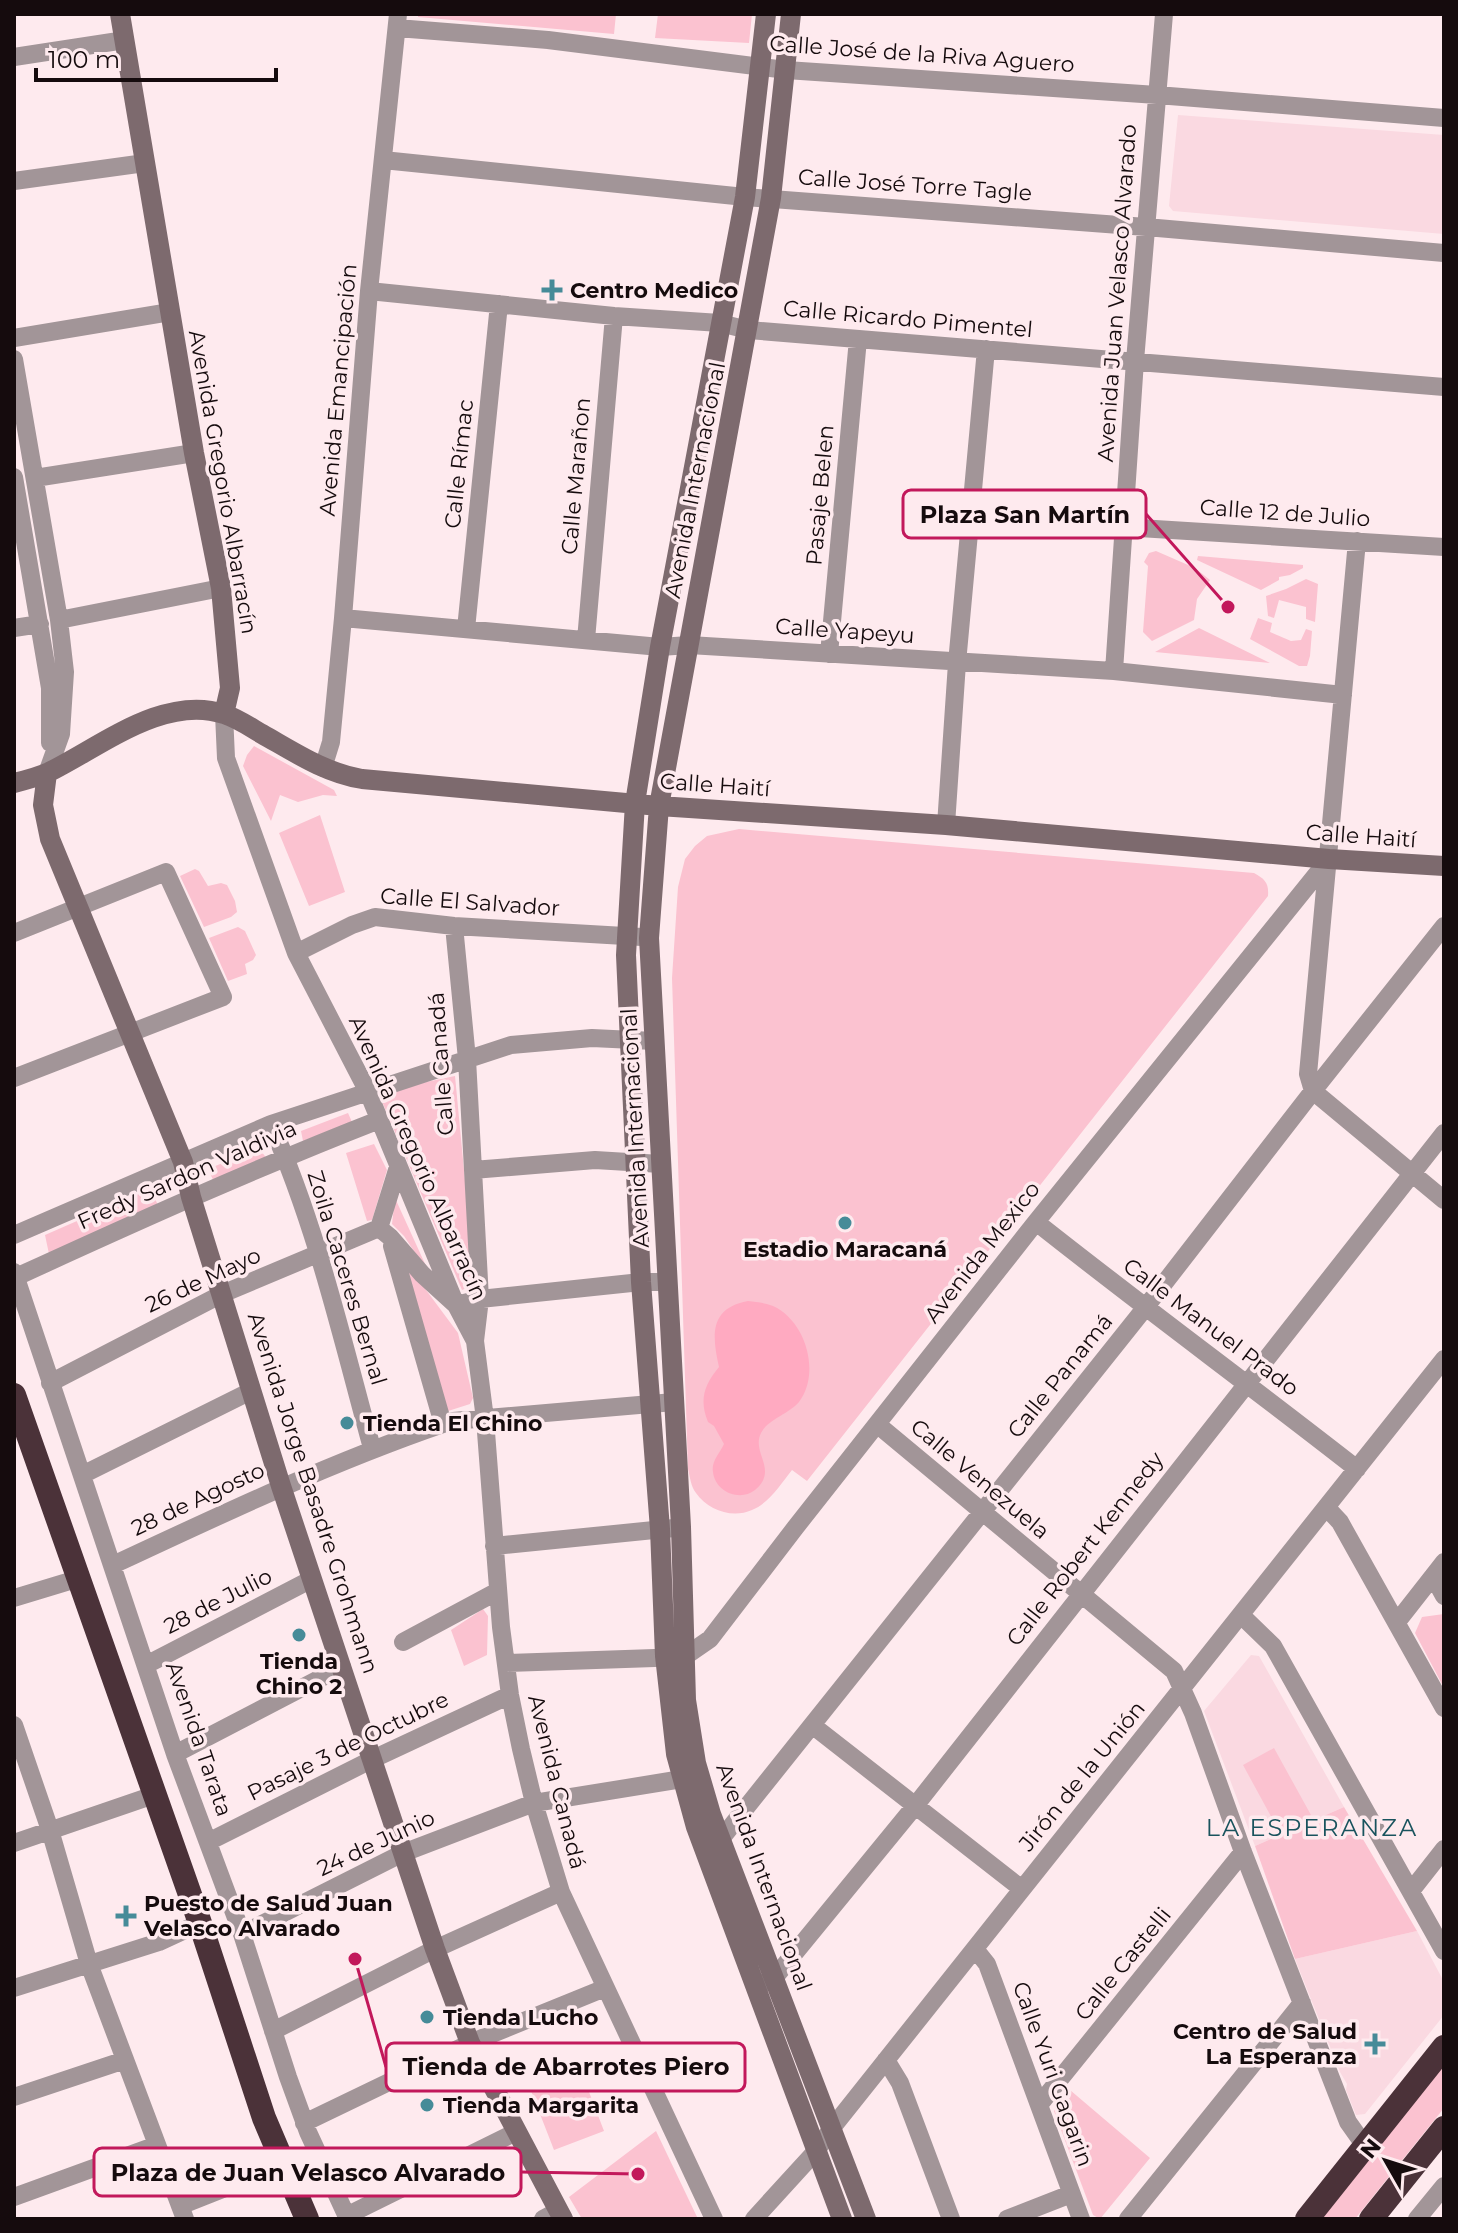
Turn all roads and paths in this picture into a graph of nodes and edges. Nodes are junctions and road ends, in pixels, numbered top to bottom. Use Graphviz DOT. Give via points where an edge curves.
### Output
graph roads {
  1 [pos="120,14"];
  2 [pos="766,14"];
  3 [pos="791,14"];
  4 [pos="1164,14"];
  5 [pos="398,21"];
  6 [pos="125,40"];
  7 [pos="14,57"];
  8 [pos="761,67"];
  9 [pos="786,70"];
  10 [pos="1157,95"];
  11 [pos="1444,118"];
  12 [pos="383,160"];
  13 [pos="145,163"];
  14 [pos="14,181"];
  15 [pos="745,197"];
  16 [pos="771,198"];
  17 [pos="1146,227"];
  18 [pos="1444,253"];
  19 [pos="369,291"];
  20 [pos="499,304"];
  21 [pos="170,312"];
  22 [pos="614,316"];
  23 [pos="720,323"];
  24 [pos="748,330"];
  25 [pos="14,338"];
  26 [pos="858,339"];
  27 [pos="986,349"];
  28 [pos="14,359"];
  29 [pos="1135,361"];
  30 [pos="1444,387"];
  31 [pos="194,453"];
  32 [pos="14,478"];
  33 [pos="35,478"];
  34 [pos="1123,527"];
  35 [pos="1357,541"];
  36 [pos="1444,547"];
  37 [pos="221,588"];
  38 [pos="343,618"];
  39 [pos="59,620"];
  40 [pos="40,624"];
  41 [pos="14,628"];
  42 [pos="466,629"];
  43 [pos="586,640"];
  44 [pos="689,645"];
  45 [pos="660,647"];
  46 [pos="829,654"];
  47 [pos="957,663"];
  48 [pos="1114,671"];
  49 [pos="1343,695"];
  50 [pos="224,714"];
  51 [pos="323,768"];
  52 [pos="47,773"];
  53 [pos="14,783"];
  54 [pos="635,803"];
  55 [pos="659,806"];
  56 [pos="946,825"];
  57 [pos="1329,859"];
  58 [pos="1444,866"];
  59 [pos="79,908"];
  60 [pos="454,926"];
  61 [pos="1444,926"];
  62 [pos="14,933"];
  63 [pos="626,936"];
  64 [pos="649,938"];
  65 [pos="296,953"];
  66 [pos="132,1034"];
  67 [pos="629,1041"];
  68 [pos="654,1041"];
  69 [pos="467,1059"];
  70 [pos="14,1078"];
  71 [pos="1313,1091"];
  72 [pos="368,1092"];
  73 [pos="379,1120"];
  74 [pos="271,1124"];
  75 [pos="1444,1133"];
  76 [pos="285,1156"];
  77 [pos="183,1162"];
  78 [pos="635,1163"];
  79 [pos="661,1164"];
  80 [pos="398,1167"];
  81 [pos="473,1170"];
  82 [pos="1412,1174"];
  83 [pos="191,1197"];
  84 [pos="1444,1200"];
  85 [pos="1036,1222"];
  86 [pos="384,1233"];
  87 [pos="14,1235"];
  88 [pos="319,1255"];
  89 [pos="15,1274"];
  90 [pos="641,1282"];
  91 [pos="667,1282"];
  92 [pos="222,1294"];
  93 [pos="480,1299"];
  94 [pos="456,1305"];
  95 [pos="1145,1308"];
  96 [pos="475,1341"];
  97 [pos="1444,1359"];
  98 [pos="50,1383"];
  99 [pos="1247,1383"];
  100 [pos="251,1391"];
  101 [pos="14,1395"];
  102 [pos="674,1402"];
  103 [pos="650,1403"];
  104 [pos="485,1419"];
  105 [pos="443,1424"];
  106 [pos="878,1425"];
  107 [pos="372,1448"];
  108 [pos="1357,1469"];
  109 [pos="82,1475"];
  110 [pos="281,1486"];
  111 [pos="1326,1507"];
  112 [pos="981,1512"];
  113 [pos="681,1527"];
  114 [pos="660,1529"];
  115 [pos="494,1546"];
  116 [pos="113,1565"];
  117 [pos="1438,1569"];
  118 [pos="80,1578"];
  119 [pos="312,1579"];
  120 [pos="498,1591"];
  121 [pos="1081,1593"];
  122 [pos="1444,1596"];
  123 [pos="14,1598"];
  124 [pos="1241,1615"];
  125 [pos="1397,1622"];
  126 [pos="403,1642"];
  127 [pos="675,1657"];
  128 [pos="506,1663"];
  129 [pos="146,1665"];
  130 [pos="342,1667"];
  131 [pos="1182,1688"];
  132 [pos="510,1695"];
  133 [pos="1444,1708"];
  134 [pos="812,1725"];
  135 [pos="16,1737"];
  136 [pos="175,1754"];
  137 [pos="373,1759"];
  138 [pos="696,1763"];
  139 [pos="682,1779"];
  140 [pos="154,1795"];
  141 [pos="534,1803"];
  142 [pos="915,1806"];
  143 [pos="50,1830"];
  144 [pos="208,1842"];
  145 [pos="14,1843"];
  146 [pos="714,1844"];
  147 [pos="1444,1849"];
  148 [pos="1243,1852"];
  149 [pos="403,1853"];
  150 [pos="1022,1889"];
  151 [pos="1411,1891"];
  152 [pos="561,1892"];
  153 [pos="200,1923"];
  154 [pos="242,1934"];
  155 [pos="435,1949"];
  156 [pos="975,1949"];
  157 [pos="1444,1951"];
  158 [pos="89,1964"];
  159 [pos="775,1977"];
  160 [pos="756,1987"];
  161 [pos="14,1988"];
  162 [pos="605,1988"];
  163 [pos="1302,2003"];
  164 [pos="273,2031"];
  165 [pos="470,2043"];
  166 [pos="1444,2047"];
  167 [pos="125,2060"];
  168 [pos="886,2060"];
  169 [pos="14,2097"];
  170 [pos="1039,2105"];
  171 [pos="304,2123"];
  172 [pos="832,2128"];
  173 [pos="1444,2128"];
  174 [pos="516,2132"];
  175 [pos="157,2145"];
  176 [pos="1365,2146"];
  177 [pos="816,2151"];
  178 [pos="280,2159"];
  179 [pos="1443,2188"];
  180 [pos="1071,2194"];
  181 [pos="14,2197"];
  182 [pos="183,2212"];
  183 [pos="555,2216"];
  184 [pos="347,2218"];
  185 [pos="307,2219"];
  186 [pos="714,2219"];
  187 [pos="754,2219"];
  188 [pos="842,2219"];
  189 [pos="866,2219"];
  190 [pos="951,2219"];
  191 [pos="1007,2219"];
  192 [pos="1081,2219"];
  193 [pos="1128,2219"];
  194 [pos="1307,2219"];
  195 [pos="1371,2219"];
  196 [pos="1417,2219"];
  1 -- 6 [label="main road, Avenida Gregorio Albarracín"];
  2 -- 8 [label="main road, Avenida Internacional"];
  3 -- 9 [label="main road, Avenida Internacional"];
  4 -- 10 [label="street, Avenida Juan Velasco Alvarado"];
  5 -- 8 [label="street, Calle José de la Riva Aguero"];
  5 -- 12 [label="street, Avenida Emancipación"];
  6 -- 7 [label="street"];
  6 -- 13 [label="main road, Avenida Gregorio Albarracín"];
  8 -- 9 [label="street, Calle José de la Riva Aguero"];
  8 -- 15 [label="main road, Avenida Internacional"];
  9 -- 10 [label="street, Calle José de la Riva Aguero"];
  9 -- 16 [label="main road, Avenida Internacional"];
  10 -- 11 [label="street, Calle José de la Riva Aguero"];
  10 -- 17 [label="street, Avenida Juan Velasco Alvarado"];
  12 -- 15 [label="street, Calle José Torre Tagle"];
  12 -- 19 [label="street, Avenida Emancipación"];
  13 -- 14 [label="street"];
  13 -- 21 [label="main road, Avenida Gregorio Albarracín"];
  15 -- 16 [label="street, Calle José Torre Tagle"];
  15 -- 23 [label="main road, Avenida Internacional"];
  16 -- 17 [label="street, Calle José Torre Tagle"];
  16 -- 24 [label="main road, Avenida Internacional"];
  17 -- 18 [label="street, Calle José Torre Tagle"];
  17 -- 29 [label="street, Avenida Juan Velasco Alvarado"];
  19 -- 20 [label="street, Calle Ricardo Pimentel"];
  19 -- 38 [label="street, Avenida Emancipación"];
  20 -- 22 [label="street, Calle Ricardo Pimentel"];
  20 -- 42 [label="street, Calle Rímac"];
  21 -- 25 [label="street"];
  21 -- 31 [label="main road, Avenida Gregorio Albarracín"];
  22 -- 23 [label="street, Calle Ricardo Pimentel"];
  22 -- 43 [label="street, Calle Marañon"];
  23 -- 24 [label="street, Calle Ricardo Pimentel"];
  23 -- 45 [label="main road, Avenida Internacional"];
  24 -- 26 [label="street, Calle Ricardo Pimentel"];
  24 -- 44 [label="main road, Avenida Internacional"];
  26 -- 27 [label="street, Calle Ricardo Pimentel"];
  26 -- 46 [label="street, Pasaje Belen"];
  27 -- 29 [label="street, Calle Ricardo Pimentel"];
  27 -- 47 [label="street"];
  28 -- 33 [label="street, Avenida Jorge Basadre Grohmann"];
  29 -- 30 [label="street, Calle Ricardo Pimentel"];
  29 -- 34 [label="street, Avenida Juan Velasco Alvarado"];
  31 -- 33 [label="street"];
  31 -- 37 [label="main road, Avenida Gregorio Albarracín"];
  32 -- 40 [label="street, Avenida Jorge Basadre Grohmann"];
  33 -- 39 [label="street, Avenida Jorge Basadre Grohmann"];
  34 -- 35 [label="street, Calle 12 de Julio"];
  34 -- 48 [label="street, Avenida Juan Velasco Alvarado"];
  35 -- 36 [label="street, Calle 12 de Julio"];
  35 -- 49 [label="street"];
  37 -- 39 [label="street"];
  37 -- 50 [label="main road, Avenida Gregorio Albarracín" via="230,688"];
  38 -- 42 [label="street, Calle Yapeyu"];
  38 -- 51 [label="street, Avenida Emancipación" via="331,742"];
  39 -- 52 [label="street, Avenida Jorge Basadre Grohmann" via="63,716"];
  40 -- 41 [label="street"];
  40 -- 52 [label="street, Avenida Jorge Basadre Grohmann" via="50,688"];
  42 -- 43 [label="street, Calle Yapeyu"];
  43 -- 45 [label="street, Calle Yapeyu"];
  44 -- 45 [label="street, Calle Yapeyu"];
  44 -- 46 [label="street, Calle Yapeyu"];
  44 -- 55 [label="main road, Avenida Internacional"];
  45 -- 54 [label="main road, Avenida Internacional"];
  46 -- 47 [label="street, Calle Yapeyu"];
  47 -- 48 [label="street, Calle Yapeyu"];
  47 -- 56 [label="street"];
  48 -- 49 [label="street, Calle Yapeyu"];
  49 -- 57 [label="street"];
  50 -- 51 [label="main road, Calle Haití"];
  50 -- 52 [label="main road, Calle Haití" via="181,709 154,718"];
  50 -- 65 [label="street, Avenida Gregorio Albarracín" via="226,758"];
  51 -- 54 [label="main road, Calle Haití" via="362,779"];
  52 -- 53 [label="main road, Calle Haití"];
  52 -- 59 [label="main road, Avenida Jorge Basadre Grohmann" via="43,805 50,839"];
  54 -- 55 [label="main road, Calle Haití"];
  54 -- 63 [label="main road, Avenida Internacional"];
  55 -- 56 [label="main road, Calle Haití"];
  55 -- 64 [label="main road, Avenida Internacional"];
  56 -- 57 [label="main road, Calle Haití"];
  57 -- 58 [label="main road, Calle Haití"];
  57 -- 71 [label="street" via="1308,1074"];
  57 -- 85 [label="street, Avenida Mexico"];
  59 -- 62 [label="street"];
  59 -- 66 [label="main road, Avenida Jorge Basadre Grohmann"];
  59 -- 66 [label="street" via="166,872 223,997"];
  60 -- 63 [label="street, Calle El Salvador"];
  60 -- 65 [label="street, Calle El Salvador" via="375,917"];
  60 -- 69 [label="street, Calle Canadá"];
  61 -- 71 [label="street, Calle Panamá"];
  63 -- 64 [label="street, Calle El Salvador"];
  63 -- 67 [label="main road, Avenida Internacional"];
  64 -- 68 [label="main road, Avenida Internacional"];
  65 -- 72 [label="street, Avenida Gregorio Albarracín"];
  66 -- 70 [label="street"];
  66 -- 77 [label="main road, Avenida Jorge Basadre Grohmann"];
  67 -- 68 [label="street, Fredy Sardon Valdivia"];
  67 -- 69 [label="street, Fredy Sardon Valdivia" via="592,1038 511,1045"];
  67 -- 78 [label="main road, Avenida Internacional"];
  68 -- 79 [label="main road, Avenida Internacional"];
  69 -- 72 [label="street, Fredy Sardon Valdivia"];
  69 -- 81 [label="street, Calle Canadá"];
  71 -- 82 [label="street"];
  71 -- 95 [label="street, Calle Panamá"];
  72 -- 73 [label="street, Avenida Gregorio Albarracín"];
  72 -- 74 [label="street, Fredy Sardon Valdivia"];
  73 -- 76 [label="street, Fredy Sardon Valdivia"];
  73 -- 80 [label="street, Avenida Gregorio Albarracín"];
  74 -- 76 [label="street, Zoila Caceres Bernal"];
  74 -- 77 [label="street, Fredy Sardon Valdivia"];
  75 -- 82 [label="street, Calle Robert Kennedy"];
  76 -- 83 [label="street, Fredy Sardon Valdivia"];
  76 -- 88 [label="street, Zoila Caceres Bernal"];
  77 -- 83 [label="main road, Avenida Jorge Basadre Grohmann"];
  77 -- 87 [label="street, Fredy Sardon Valdivia"];
  78 -- 79 [label="street"];
  78 -- 81 [label="street" via="595,1160"];
  78 -- 90 [label="main road, Avenida Internacional"];
  79 -- 91 [label="main road, Avenida Internacional"];
  80 -- 86 [label="street"];
  80 -- 94 [label="street, Avenida Gregorio Albarracín"];
  81 -- 93 [label="street, Calle Canadá"];
  82 -- 84 [label="street"];
  82 -- 99 [label="street, Calle Robert Kennedy"];
  83 -- 89 [label="street, Fredy Sardon Valdivia"];
  83 -- 92 [label="main road, Avenida Jorge Basadre Grohmann"];
  85 -- 95 [label="street, Calle Manuel Prado"];
  85 -- 106 [label="street, Avenida Mexico"];
  86 -- 88 [label="street, 26 de Mayo"];
  86 -- 94 [label="street"];
  86 -- 105 [label="street"];
  88 -- 92 [label="street, 26 de Mayo"];
  88 -- 107 [label="street, Zoila Caceres Bernal"];
  89 -- 98 [label="street, Avenida Tarata"];
  90 -- 91 [label="street"];
  90 -- 93 [label="street"];
  90 -- 103 [label="main road, Avenida Internacional"];
  91 -- 102 [label="main road, Avenida Internacional"];
  92 -- 98 [label="street, 26 de Mayo"];
  92 -- 100 [label="main road, Avenida Jorge Basadre Grohmann"];
  93 -- 94 [label="street"];
  93 -- 96 [label="street, Calle Canadá"];
  94 -- 96 [label="street, Avenida Gregorio Albarracín"];
  95 -- 99 [label="street, Calle Manuel Prado"];
  95 -- 112 [label="street, Calle Panamá"];
  96 -- 104 [label="street, Avenida Canadá"];
  97 -- 108 [label="street, Jirón de la Unión"];
  98 -- 109 [label="street, Avenida Tarata"];
  99 -- 108 [label="street, Calle Manuel Prado"];
  99 -- 121 [label="street, Calle Robert Kennedy"];
  100 -- 109 [label="street"];
  100 -- 110 [label="main road, Avenida Jorge Basadre Grohmann"];
  101 -- 118 [label="highway"];
  102 -- 103 [label="street, 28 de Agosto"];
  102 -- 113 [label="main road, Avenida Internacional"];
  103 -- 104 [label="street, 28 de Agosto"];
  103 -- 114 [label="main road, Avenida Internacional"];
  104 -- 105 [label="street, 28 de Agosto"];
  104 -- 115 [label="street, Avenida Canadá"];
  105 -- 107 [label="street, 28 de Agosto"];
  106 -- 112 [label="street, Calle Venezuela"];
  106 -- 127 [label="street, Avenida Mexico" via="710,1639"];
  107 -- 110 [label="street, 28 de Agosto"];
  108 -- 111 [label="street, Jirón de la Unión"];
  109 -- 116 [label="street, Avenida Tarata"];
  110 -- 116 [label="street, 28 de Agosto"];
  110 -- 119 [label="main road, Avenida Jorge Basadre Grohmann"];
  111 -- 124 [label="street, Jirón de la Unión"];
  111 -- 125 [label="street" via="1340,1522"];
  112 -- 121 [label="street, Calle Venezuela"];
  112 -- 134 [label="street, Calle Panamá"];
  113 -- 114 [label="street"];
  113 -- 127 [label="main road, Avenida Internacional"];
  114 -- 115 [label="street"];
  114 -- 127 [label="main road, Avenida Internacional"];
  115 -- 120 [label="street, Avenida Canadá"];
  116 -- 129 [label="street, Avenida Tarata"];
  117 -- 122 [label="street"];
  117 -- 125 [label="street"];
  118 -- 123 [label="street"];
  118 -- 140 [label="highway"];
  119 -- 129 [label="street, 28 de Julio"];
  119 -- 130 [label="main road, Avenida Jorge Basadre Grohmann"];
  120 -- 126 [label="street"];
  120 -- 128 [label="street, Avenida Canadá"];
  121 -- 131 [label="street, Calle Venezuela" via="1174,1671"];
  121 -- 142 [label="street, Calle Robert Kennedy"];
  124 -- 131 [label="street, Jirón de la Unión"];
  124 -- 151 [label="street" via="1273,1646"];
  125 -- 133 [label="street"];
  127 -- 128 [label="street"];
  127 -- 138 [label="main road, Avenida Internacional"];
  127 -- 139 [label="main road, Avenida Internacional" via="672,1728"];
  128 -- 132 [label="street, Avenida Canadá"];
  129 -- 136 [label="street, Avenida Tarata"];
  130 -- 136 [label="street"];
  130 -- 137 [label="main road, Avenida Jorge Basadre Grohmann"];
  131 -- 148 [label="street, Calle Venezuela"];
  131 -- 150 [label="street, Jirón de la Unión"];
  132 -- 137 [label="street, Pasaje 3 de Octubre"];
  132 -- 141 [label="street, Avenida Canadá"];
  134 -- 142 [label="street"];
  134 -- 146 [label="street, Calle Panamá"];
  135 -- 143 [label="street"];
  136 -- 144 [label="street, Avenida Tarata"];
  137 -- 144 [label="street, Pasaje 3 de Octubre"];
  137 -- 149 [label="main road, Avenida Jorge Basadre Grohmann"];
  138 -- 139 [label="street"];
  138 -- 146 [label="main road, Avenida Internacional"];
  139 -- 141 [label="street, 24 de Junio"];
  139 -- 146 [label="main road, Avenida Internacional" via="696,1827"];
  140 -- 143 [label="street"];
  140 -- 153 [label="highway"];
  141 -- 149 [label="street, 24 de Junio"];
  141 -- 152 [label="street, Avenida Canadá"];
  142 -- 150 [label="street"];
  142 -- 159 [label="street, Calle Robert Kennedy"];
  143 -- 145 [label="street"];
  143 -- 158 [label="street"];
  144 -- 154 [label="street, Avenida Tarata"];
  146 -- 159 [label="main road, Avenida Internacional"];
  146 -- 160 [label="main road, Avenida Internacional"];
  147 -- 151 [label="street"];
  148 -- 163 [label="street, Calle Venezuela"];
  148 -- 170 [label="street, Calle Castelli"];
  149 -- 154 [label="street, 24 de Junio"];
  149 -- 155 [label="main road, Avenida Jorge Basadre Grohmann"];
  150 -- 156 [label="street, Jirón de la Unión"];
  151 -- 157 [label="street"];
  152 -- 155 [label="street"];
  152 -- 162 [label="street, Avenida Canadá"];
  153 -- 158 [label="street"];
  153 -- 178 [label="highway"];
  154 -- 164 [label="street, Avenida Tarata"];
  155 -- 164 [label="street"];
  155 -- 165 [label="main road, Avenida Jorge Basadre Grohmann"];
  156 -- 168 [label="street, Jirón de la Unión"];
  156 -- 170 [label="street, Calle Yuri Gagarin" via="987,1964"];
  158 -- 161 [label="street"];
  158 -- 167 [label="street"];
  159 -- 160 [label="street, Calle Robert Kennedy"];
  159 -- 172 [label="main road, Avenida Internacional"];
  160 -- 177 [label="main road, Avenida Internacional"];
  162 -- 165 [label="street"];
  162 -- 186 [label="street, Avenida Canadá"];
  163 -- 176 [label="street, Calle Venezuela" via="1348,2122"];
  163 -- 193 [label="street"];
  164 -- 171 [label="street, Avenida Tarata"];
  165 -- 171 [label="street"];
  165 -- 174 [label="main road, Avenida Jorge Basadre Grohmann"];
  166 -- 176 [label="highway"];
  167 -- 169 [label="street"];
  167 -- 175 [label="street"];
  168 -- 172 [label="street, Jirón de la Unión"];
  168 -- 190 [label="street" via="900,2083"];
  170 -- 180 [label="street, Calle Yuri Gagarin"];
  171 -- 184 [label="street, Avenida Tarata"];
  172 -- 177 [label="street, Jirón de la Unión"];
  172 -- 189 [label="main road, Avenida Internacional"];
  173 -- 195 [label="highway"];
  174 -- 183 [label="main road, Avenida Jorge Basadre Grohmann"];
  174 -- 184 [label="street"];
  175 -- 181 [label="street"];
  175 -- 182 [label="street"];
  176 -- 194 [label="highway"];
  177 -- 187 [label="street, Jirón de la Unión"];
  177 -- 188 [label="main road, Avenida Internacional"];
  178 -- 182 [label="street"];
  178 -- 185 [label="highway"];
  179 -- 196 [label="street"];
  180 -- 191 [label="street"];
  180 -- 192 [label="street, Calle Yuri Gagarin"];
}
